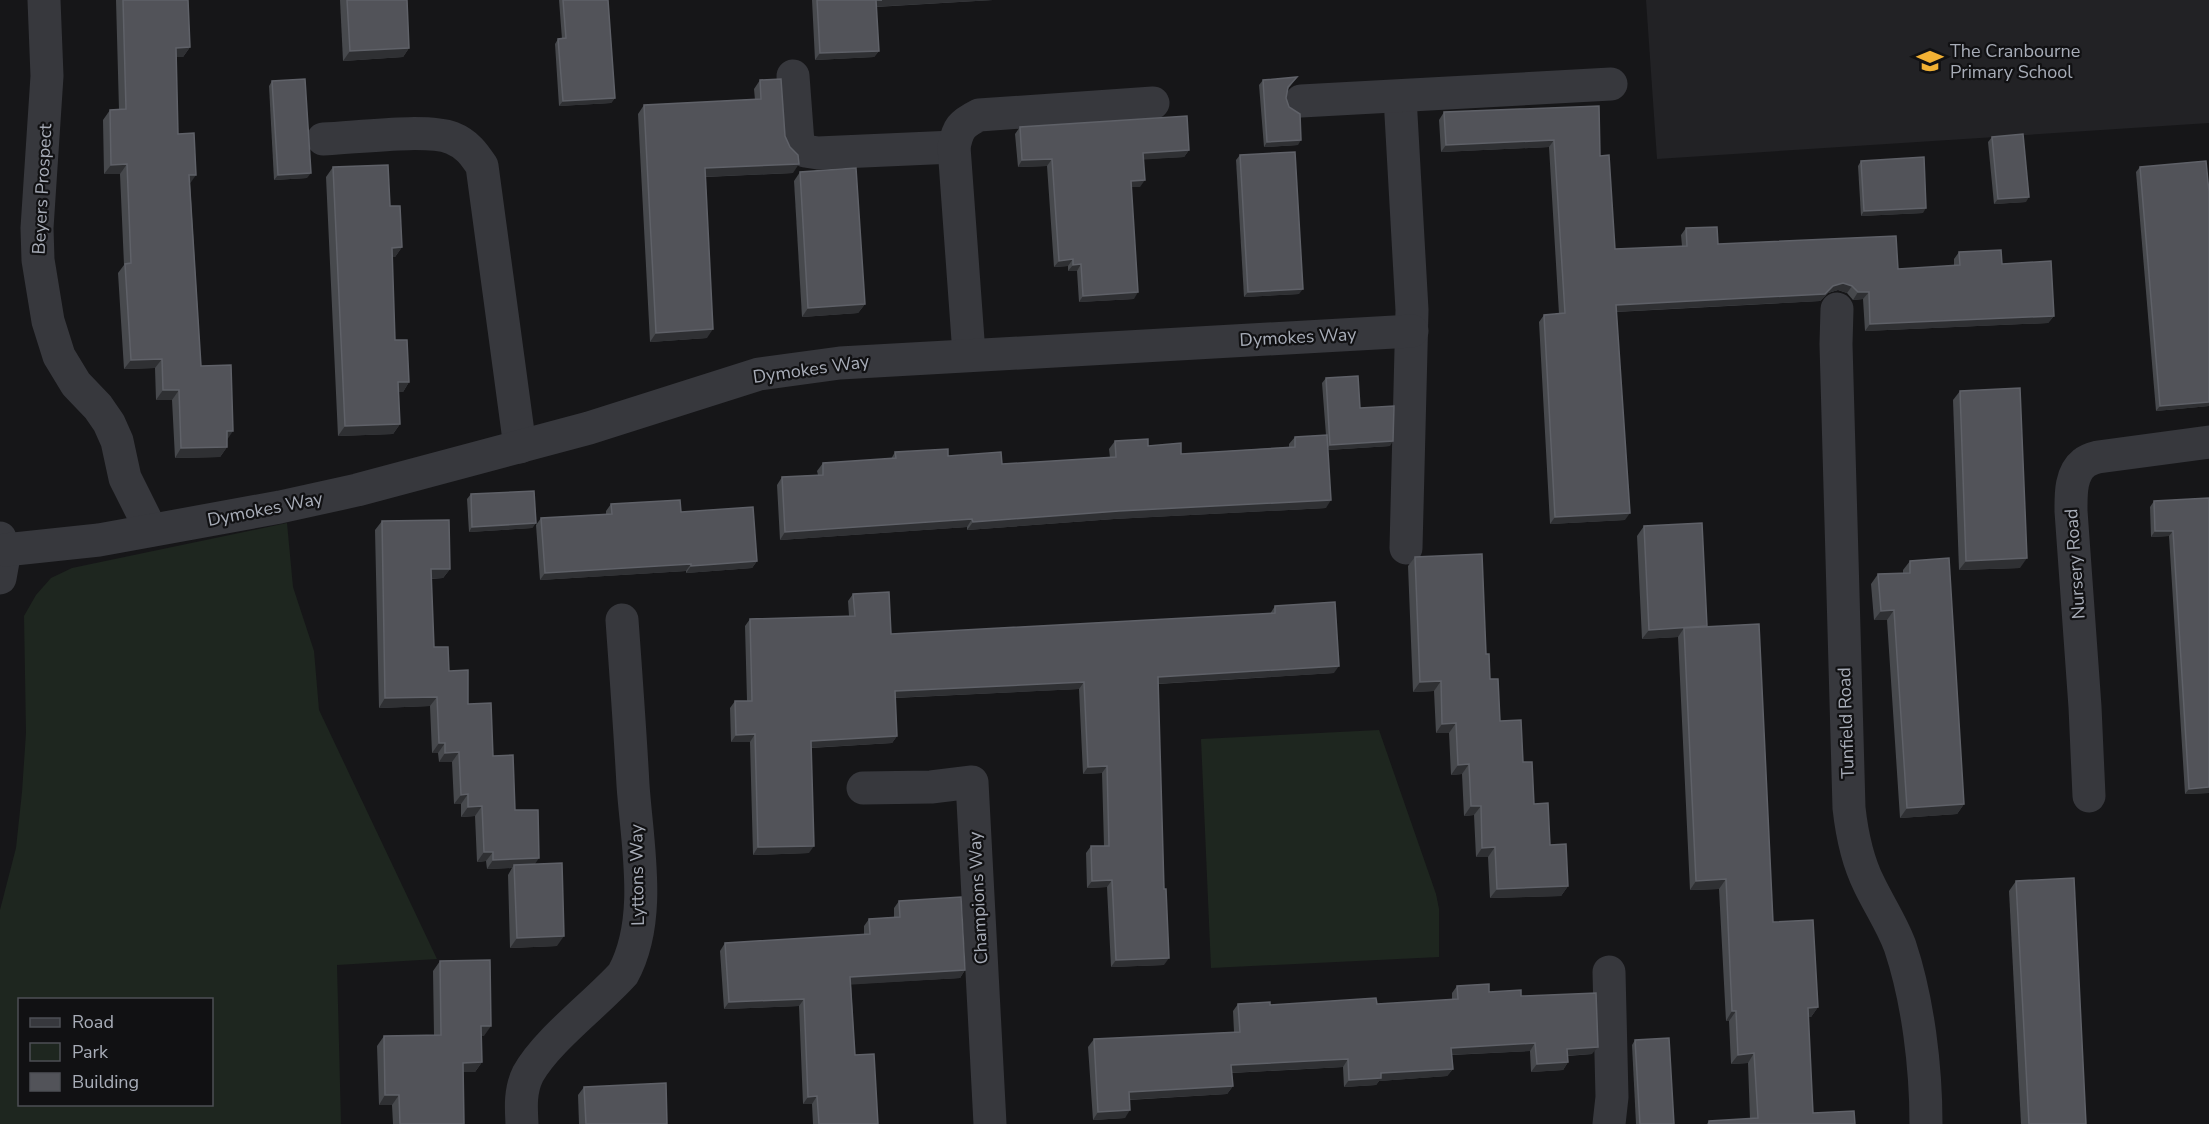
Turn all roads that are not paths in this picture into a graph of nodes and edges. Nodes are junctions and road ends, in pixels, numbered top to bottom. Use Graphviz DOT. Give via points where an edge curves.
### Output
graph roads {
  1 [pos="44,0"];
  2 [pos="793,76"];
  3 [pos="1611,84"];
  4 [pos="1400,97"];
  5 [pos="1301,101"];
  6 [pos="1153,103"];
  7 [pos="323,139"];
  8 [pos="954,147"];
  9 [pos="1837,309"];
  10 [pos="1412,331"];
  11 [pos="969,354"];
  12 [pos="2209,442"];
  13 [pos="520,447"];
  14 [pos="151,530"];
  15 [pos="1406,548"];
  16 [pos="2,556"];
  17 [pos="622,620"];
  18 [pos="863,788"];
  19 [pos="2089,796"];
  20 [pos="1609,972"];
  21 [pos="522,1124"];
  22 [pos="990,1124"];
  23 [pos="1609,1124"];
  24 [pos="1926,1124"];
  1 -- 14 [label="street, Beyers Prospect" via="47,86 37,228 48,321 59,357 109,423 125,478"];
  2 -- 8 [label="street" via="798,143 805,151"];
  3 -- 4 [label="street"];
  4 -- 5 [label="street"];
  4 -- 10 [label="street"];
  6 -- 8 [label="street" via="979,115 965,122 957,132"];
  7 -- 13 [label="street" via="440,135 464,144 474,153 482,166"];
  8 -- 11 [label="street"];
  9 -- 24 [label="street, Tunfield Road" via="1849,808 1863,870 1899,945 1909,980"];
  10 -- 11 [label="street, Dymokes Way"];
  10 -- 15 [label="street"];
  11 -- 13 [label="street, Dymokes Way" via="772,371"];
  12 -- 19 [label="street, Nursery Road" via="2098,457 2084,463 2076,474 2071,512"];
  13 -- 14 [label="street, Dymokes Way" via="357,490"];
  14 -- 16 [label="street, Dymokes Way"];
  17 -- 21 [label="street, Lyttons Way" via="640,888 638,934 623,974 539,1058 528,1075 522,1091"];
  18 -- 22 [label="street, Champions Way" via="972,782"];
  20 -- 23 [label="street"];
}
